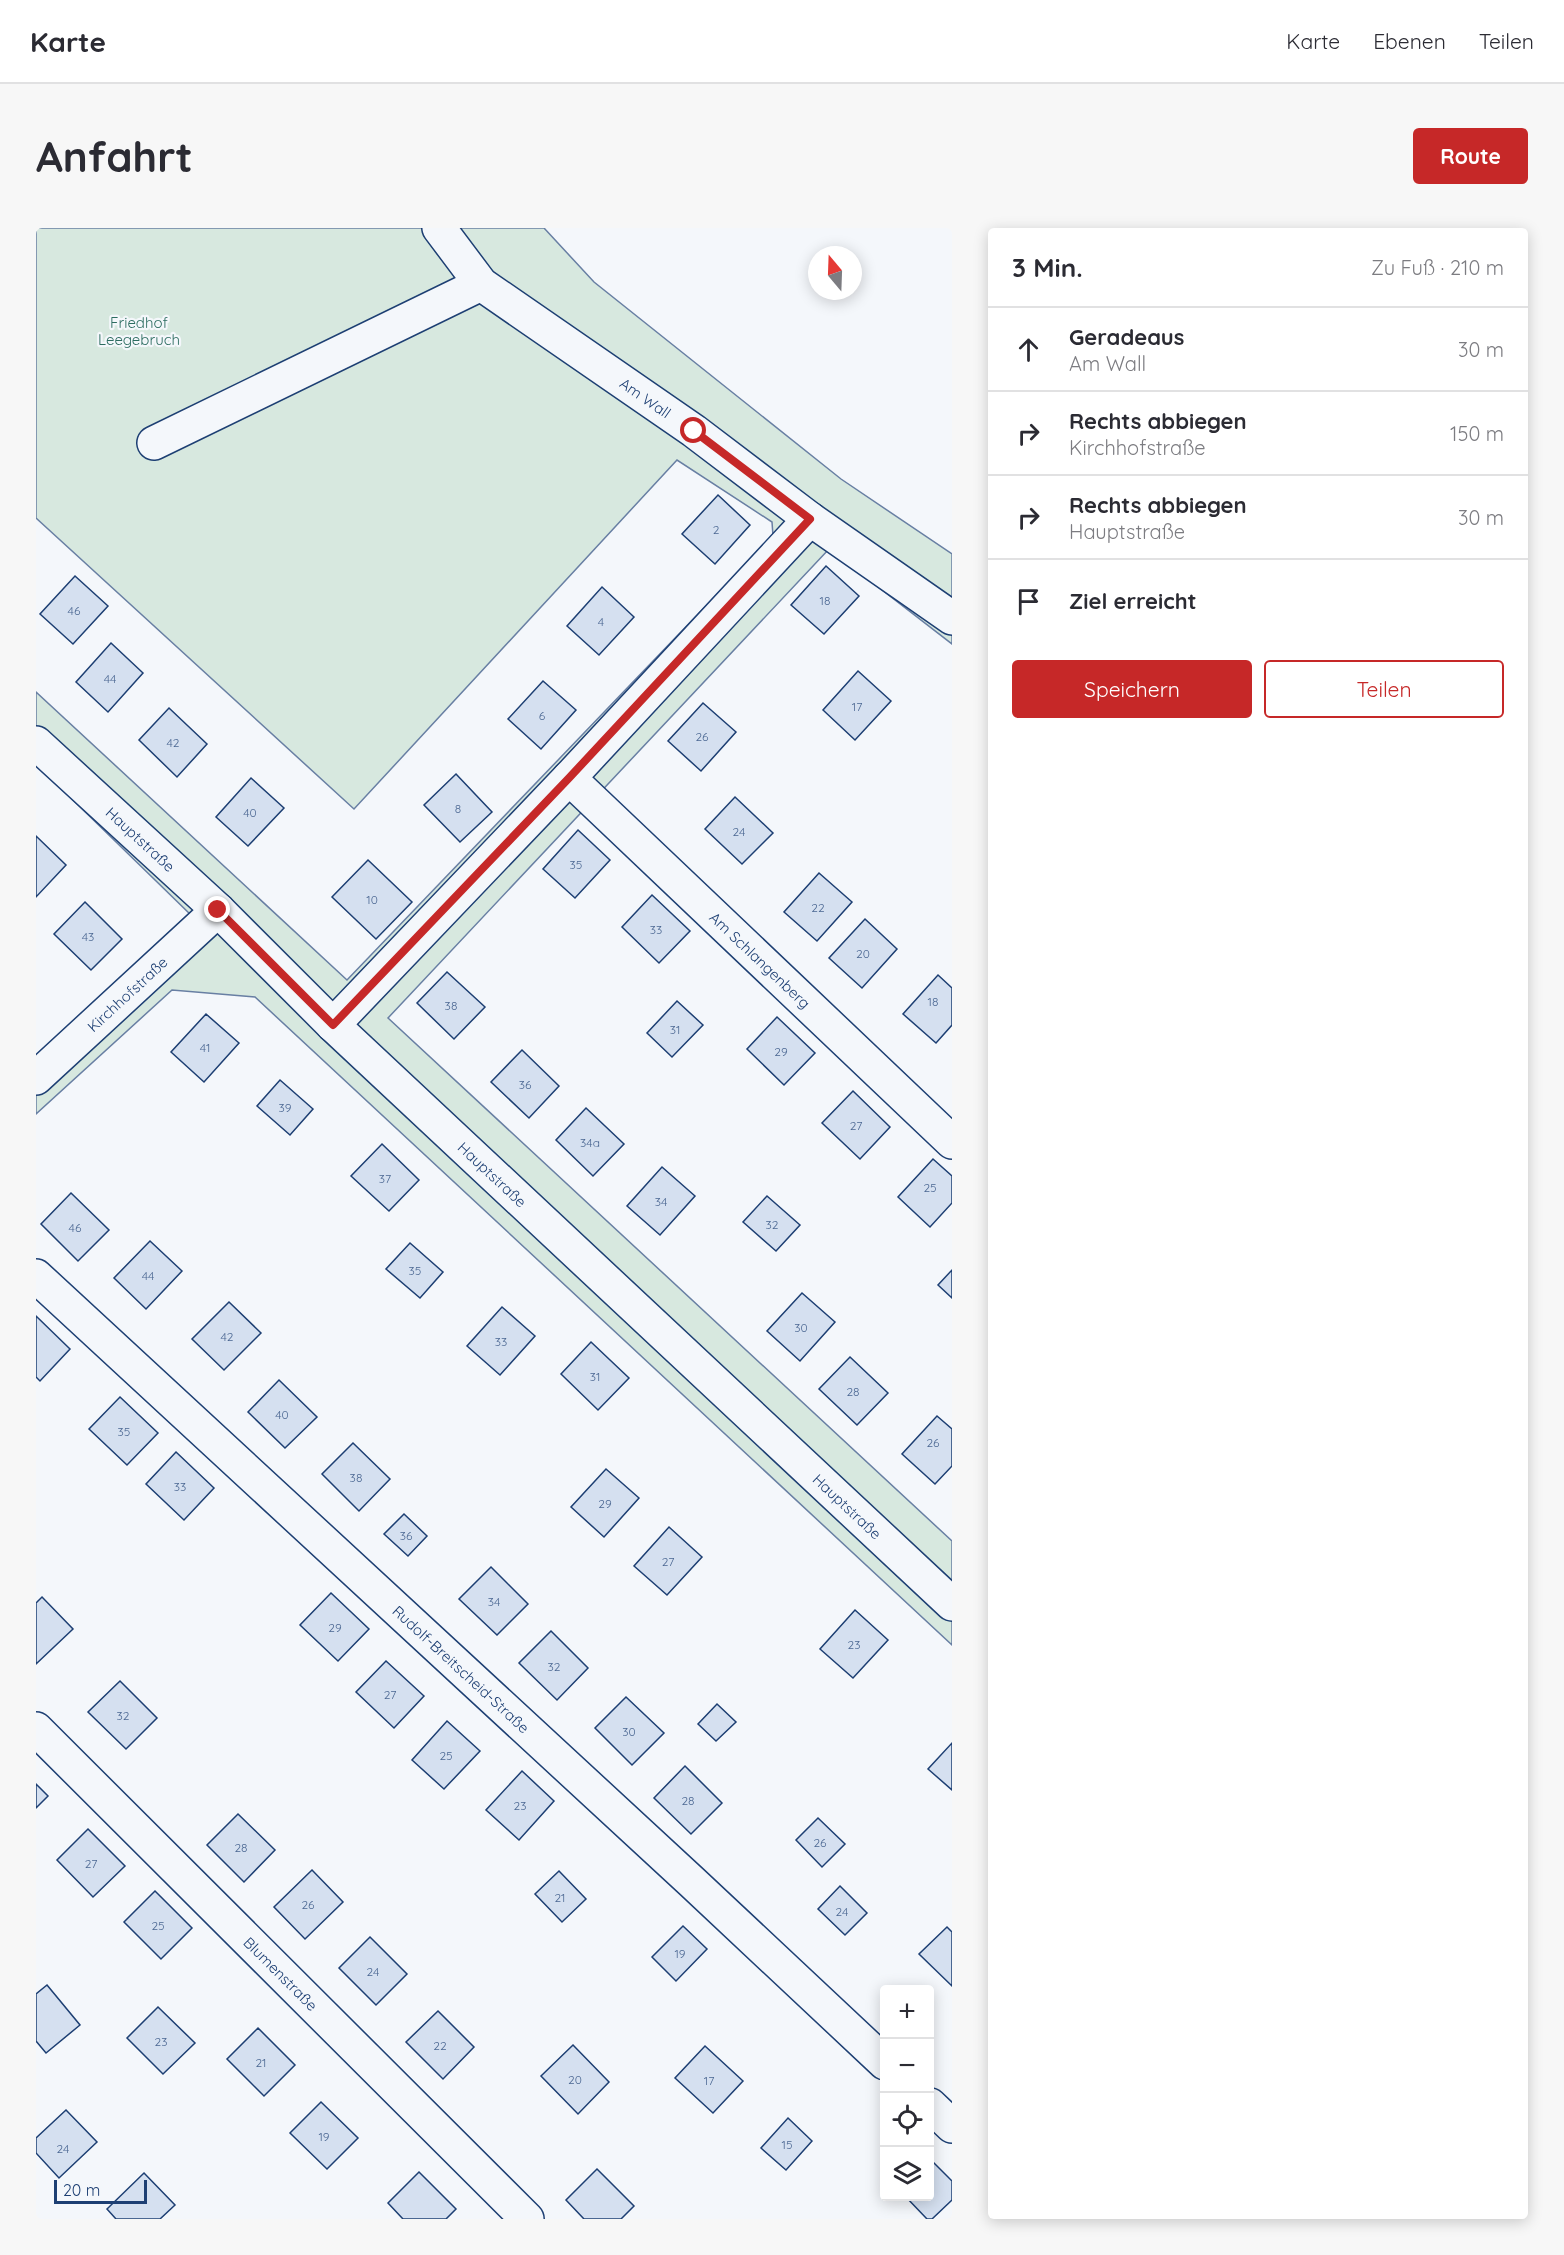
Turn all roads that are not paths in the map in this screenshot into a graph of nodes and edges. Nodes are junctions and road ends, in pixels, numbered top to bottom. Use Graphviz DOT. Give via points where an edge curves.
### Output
graph roads {
  1 [pos="439,228"];
  2 [pos="481,284"];
  3 [pos="154,443"];
  4 [pos="810,519"];
  5 [pos="952,618"];
  6 [pos="36,743"];
  7 [pos="569,778"];
  8 [pos="218,910"];
  9 [pos="333,1025"];
  10 [pos="36,1078"];
  11 [pos="952,1142"];
  12 [pos="36,1276"];
  13 [pos="952,1604"];
  14 [pos="36,1729"];
  15 [pos="880,2058"];
  16 [pos="934,2109"];
  17 [pos="952,2126"];
  18 [pos="527,2219"];
  1 -- 2 [label="street, Am Wall"];
  2 -- 3 [label="street"];
  2 -- 4 [label="street, Am Wall" via="694,431"];
  4 -- 5 [label="street, Am Wall"];
  4 -- 7 [label="street"];
  6 -- 8 [label="street, Hauptstraße"];
  7 -- 9 [label="street"];
  7 -- 11 [label="street, Am Schlangenberg"];
  8 -- 9 [label="street, Hauptstraße"];
  8 -- 10 [label="street, Kirchhofstraße"];
  9 -- 13 [label="street, Hauptstraße"];
  12 -- 15 [label="street, Rudolf-Breitscheid-Straße"];
  14 -- 18 [label="street, Blumenstraße"];
  16 -- 17 [label="street"];
}
